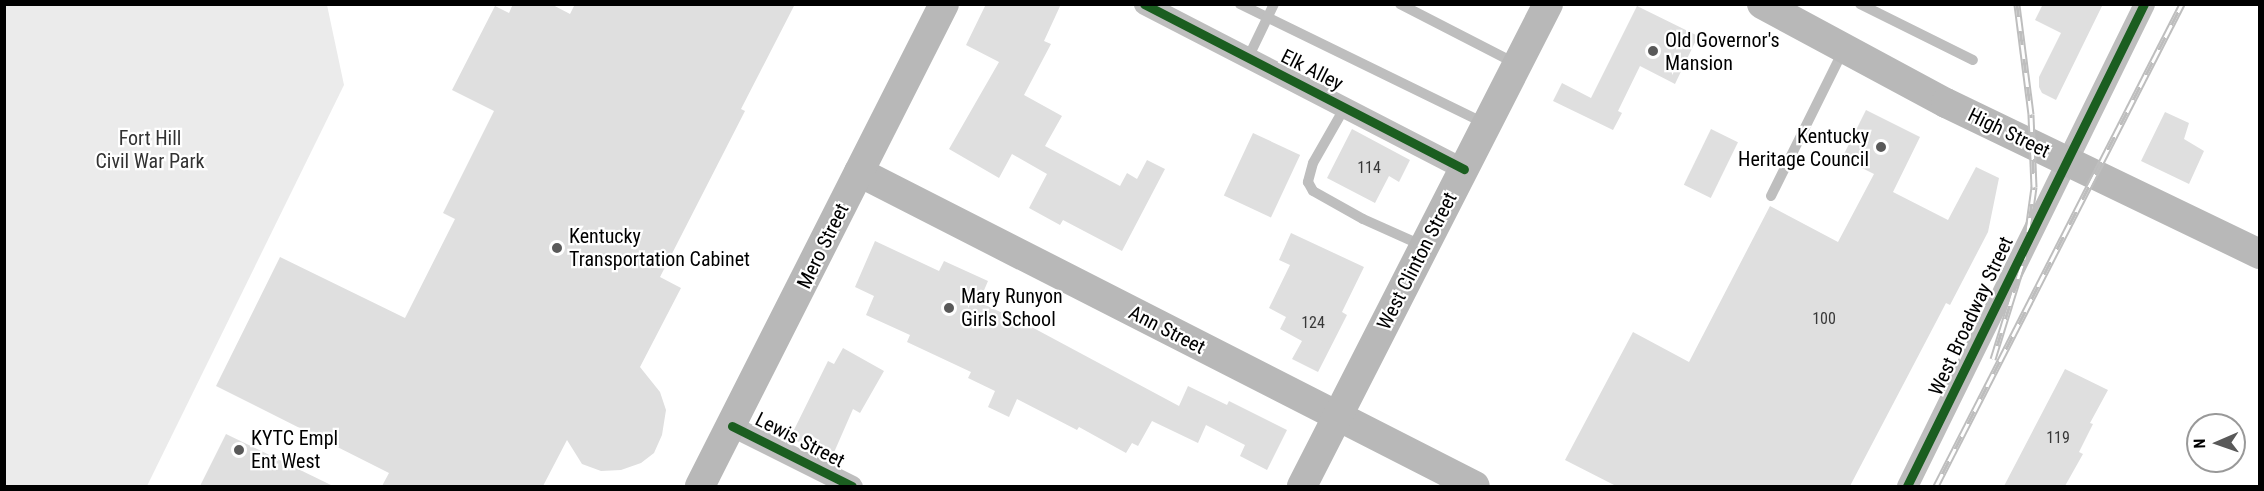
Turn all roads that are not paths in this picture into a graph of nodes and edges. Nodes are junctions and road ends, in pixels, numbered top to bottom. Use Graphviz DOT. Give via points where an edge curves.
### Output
graph roads {
  1 [pos="944,4"];
  2 [pos="1143,4"];
  3 [pos="1240,4"];
  4 [pos="1274,4"];
  5 [pos="1400,4"];
  6 [pos="1548,4"];
  7 [pos="1860,4"];
  8 [pos="2144,4"];
  9 [pos="1771,7"];
  10 [pos="1267,19"];
  11 [pos="1845,48"];
  12 [pos="1248,58"];
  13 [pos="1972,60"];
  14 [pos="1517,64"];
  15 [pos="1345,108"];
  16 [pos="1486,125"];
  17 [pos="2067,161"];
  18 [pos="1464,169"];
  19 [pos="860,172"];
  20 [pos="1771,196"];
  21 [pos="1424,247"];
  22 [pos="2259,254"];
  23 [pos="1337,417"];
  24 [pos="732,426"];
  25 [pos="700,486"];
  26 [pos="852,486"];
  27 [pos="1302,486"];
  28 [pos="1475,486"];
  29 [pos="1907,486"];
  1 -- 19 [label="main road, Mero Street"];
  2 -- 12 [label="street, Elk Alley"];
  3 -- 10 [label="lane"];
  4 -- 10 [label="lane"];
  5 -- 14 [label="lane"];
  6 -- 14 [label="main road, West Clinton Street"];
  7 -- 13 [label="lane"];
  8 -- 17 [label="street, West Broadway Street"];
  9 -- 11 [label="main road, High Street"];
  10 -- 12 [label="lane"];
  10 -- 16 [label="lane"];
  11 -- 17 [label="main road, High Street" via="1946,103"];
  11 -- 20 [label="lane"];
  12 -- 15 [label="street, Elk Alley"];
  14 -- 16 [label="main road, West Clinton Street"];
  15 -- 18 [label="street, Elk Alley"];
  15 -- 21 [label="lane" via="1313,163 1308,182 1313,191"];
  16 -- 18 [label="main road, West Clinton Street"];
  17 -- 22 [label="main road, High Street"];
  17 -- 29 [label="street, West Broadway Street"];
  18 -- 21 [label="main road, West Clinton Street"];
  19 -- 23 [label="main road, Ann Street"];
  19 -- 24 [label="main road, Mero Street"];
  21 -- 23 [label="main road, West Clinton Street"];
  23 -- 27 [label="main road, West Clinton Street"];
  23 -- 28 [label="main road, Ann Street"];
  24 -- 25 [label="main road, Mero Street"];
  24 -- 26 [label="street, Lewis Street"];
}
